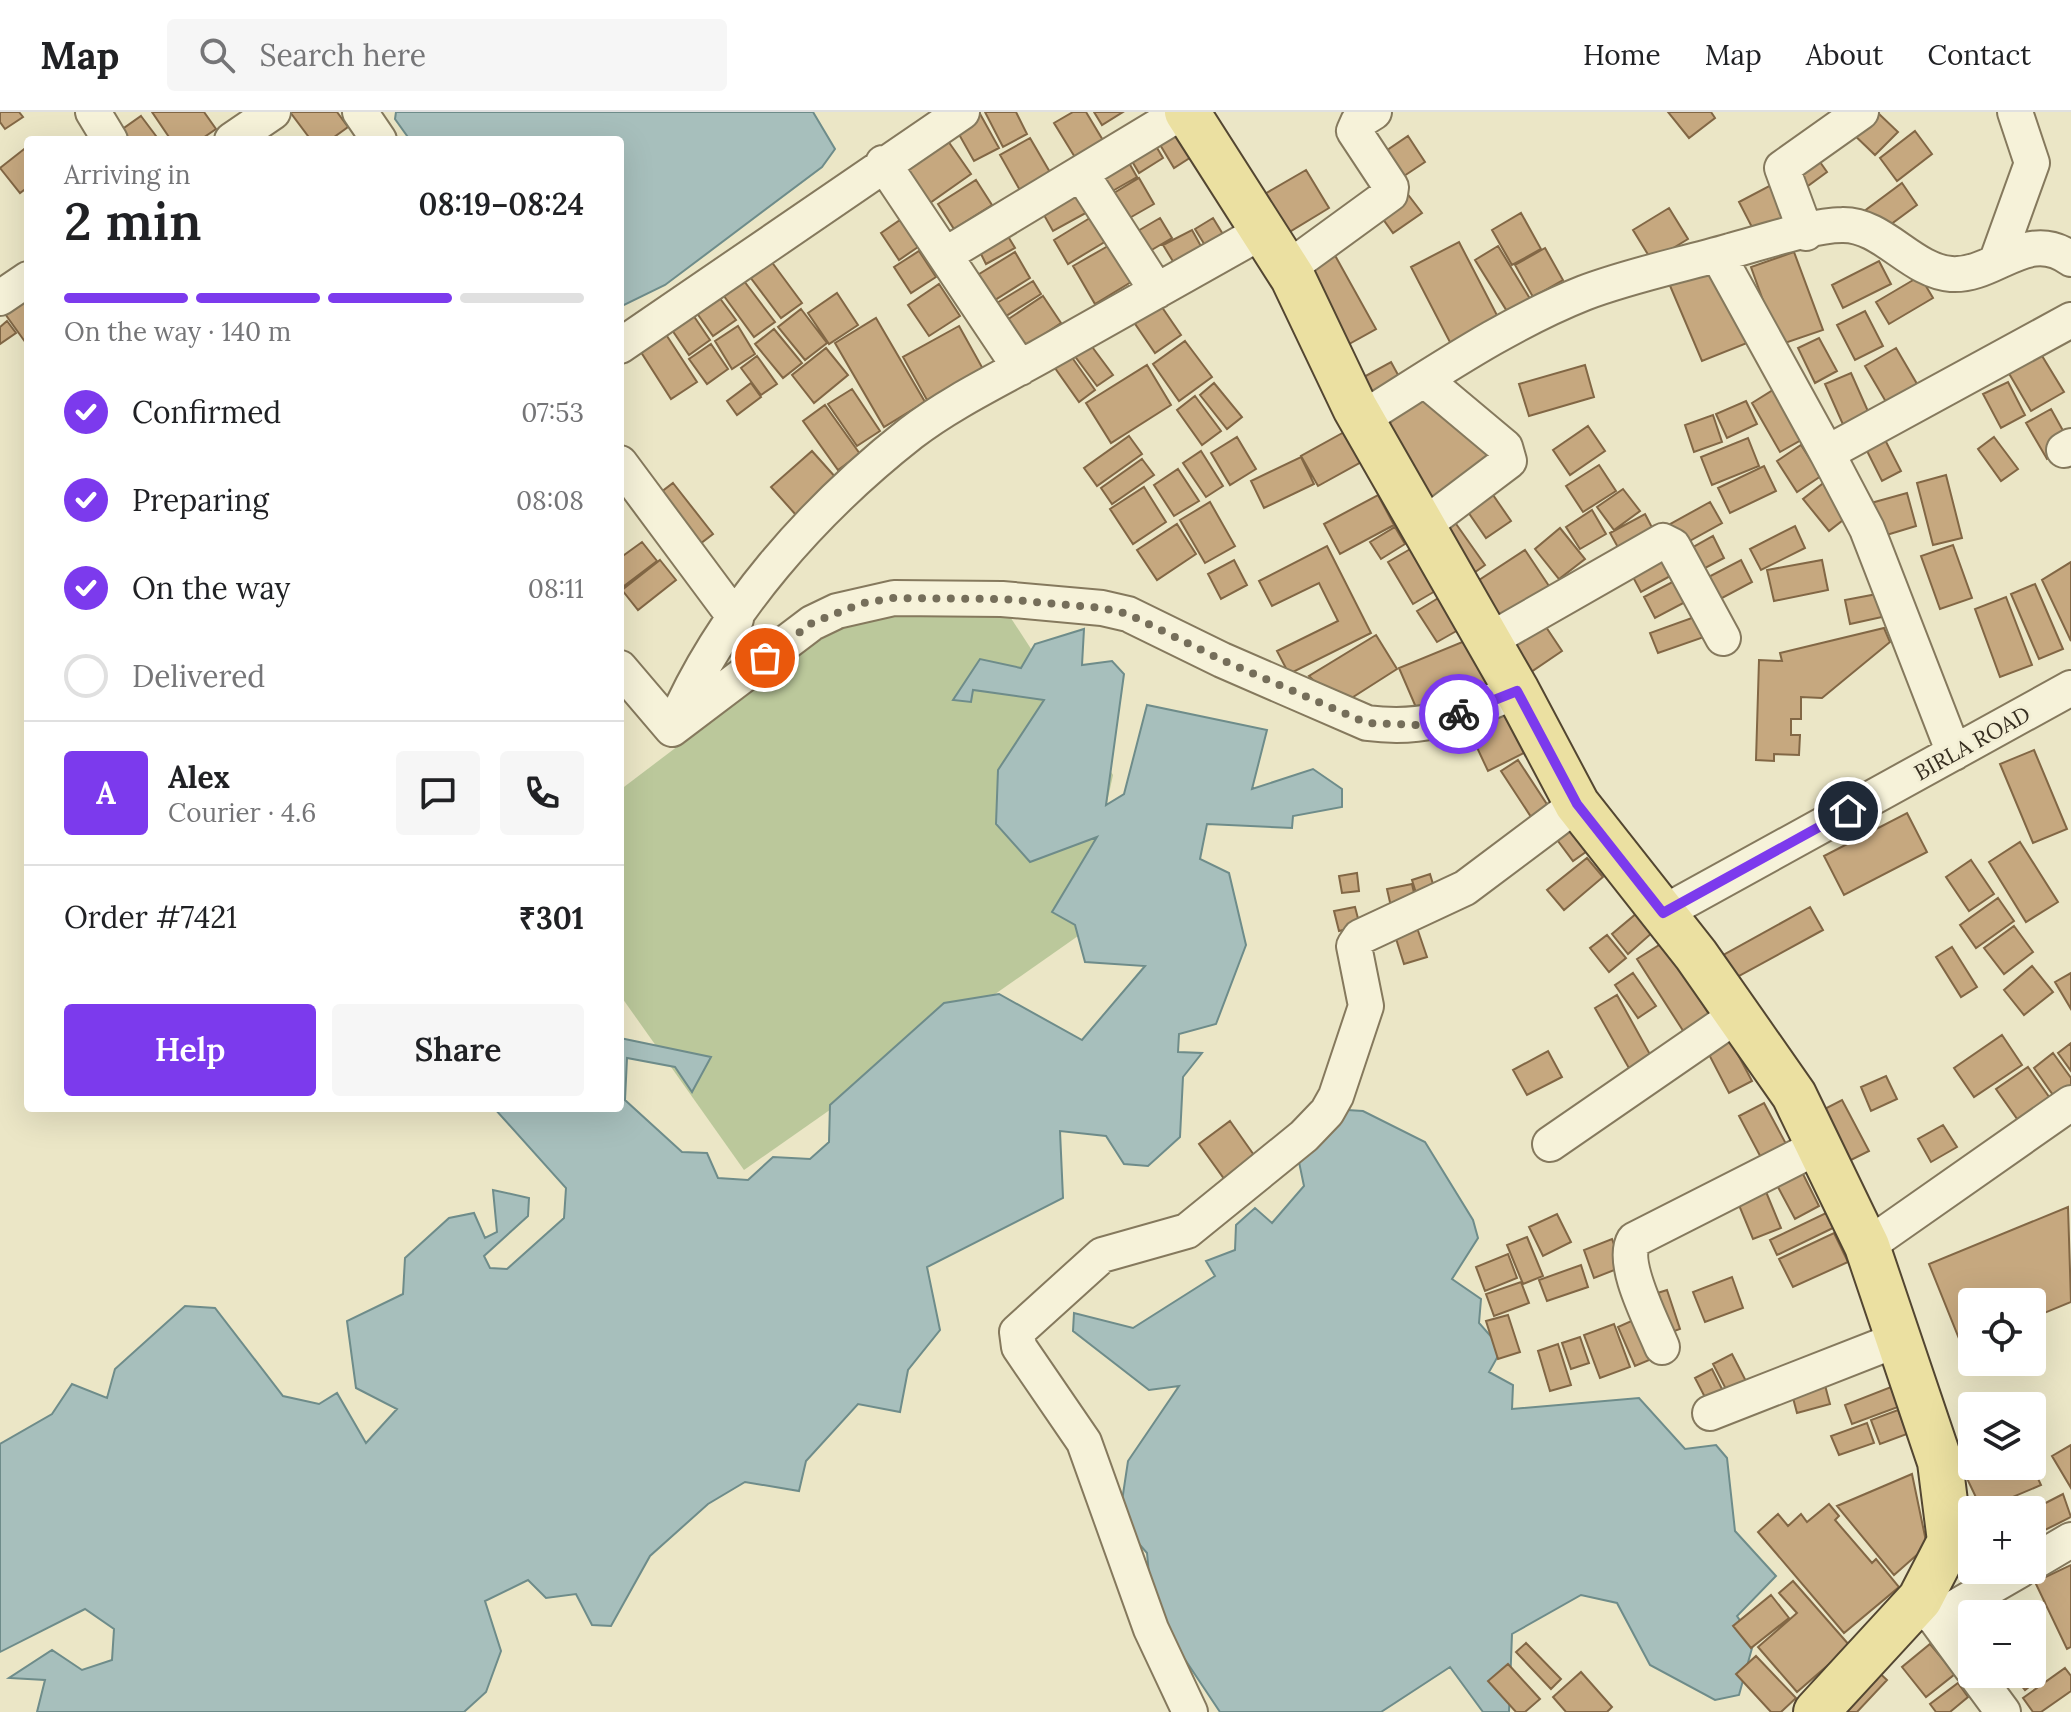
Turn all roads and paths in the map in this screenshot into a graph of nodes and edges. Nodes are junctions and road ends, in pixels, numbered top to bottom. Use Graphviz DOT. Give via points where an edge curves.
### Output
graph roads {
  1 [pos="93,112"];
  2 [pos="273,112"];
  3 [pos="360,112"];
  4 [pos="962,112"];
  5 [pos="1184,112"];
  6 [pos="1374,112"];
  7 [pos="1861,112"];
  8 [pos="2015,112"];
  9 [pos="108,136"];
  10 [pos="238,136"];
  11 [pos="376,136"];
  12 [pos="883,163"];
  13 [pos="1081,173"];
  14 [pos="1263,231"];
  15 [pos="1806,233"];
  16 [pos="945,255"];
  17 [pos="1718,255"];
  18 [pos="2071,259"];
  19 [pos="1997,260"];
  20 [pos="1287,269"];
  21 [pos="24,282"];
  22 [pos="1157,291"];
  23 [pos="0,298"];
  24 [pos="2071,320"];
  25 [pos="624,343"];
  26 [pos="1020,368"];
  27 [pos="1425,380"];
  28 [pos="1363,418"];
  29 [pos="1827,453"];
  30 [pos="624,468"];
  31 [pos="1423,526"];
  32 [pos="736,619"];
  33 [pos="1723,638"];
  34 [pos="1488,641"];
  35 [pos="624,673"];
  36 [pos="2071,688"];
  37 [pos="1517,691"];
  38 [pos="670,733"];
  39 [pos="1954,753"];
  40 [pos="1577,804"];
  41 [pos="1663,913"];
  42 [pos="1740,1013"];
  43 [pos="2071,1103"];
  44 [pos="1550,1144"];
  45 [pos="1819,1146"];
  46 [pos="1867,1246"];
  47 [pos="1899,1339"];
  48 [pos="1662,1347"];
  49 [pos="1710,1413"];
  50 [pos="2071,1540"];
  51 [pos="2046,1555"];
  52 [pos="1987,1584"];
  53 [pos="1928,1609"];
  54 [pos="1958,1650"];
  55 [pos="1986,1688"];
  56 [pos="1190,1712"];
  57 [pos="1816,1712"];
  58 [pos="2003,1712"];
  1 -- 9 [label="street"];
  2 -- 10 [label="street"];
  3 -- 11 [label="street"];
  4 -- 12 [label="street"];
  5 -- 13 [label="street"];
  5 -- 14 [label="main road"];
  6 -- 20 [label="street" via="1354,131 1391,187 1390,194"];
  7 -- 15 [label="street" via="1782,168"];
  8 -- 19 [label="street" via="2032,163"];
  12 -- 16 [label="street"];
  12 -- 25 [label="street"];
  13 -- 16 [label="street"];
  13 -- 22 [label="street"];
  14 -- 20 [label="main road"];
  14 -- 22 [label="street"];
  15 -- 17 [label="street"];
  15 -- 19 [label="street" via="1853,226 1945,273 1962,274"];
  16 -- 26 [label="street"];
  17 -- 27 [label="street" via="1586,293 1527,320"];
  17 -- 29 [label="street"];
  18 -- 19 [label="street" via="2041,247"];
  20 -- 28 [label="main road"];
  21 -- 23 [label="street"];
  22 -- 26 [label="street"];
  24 -- 29 [label="street"];
  26 -- 32 [label="street" via="913,431 852,483 765,575"];
  27 -- 28 [label="street"];
  27 -- 31 [label="street" via="1505,447 1509,461"];
  28 -- 31 [label="main road"];
  29 -- 39 [label="street" via="1867,529"];
  30 -- 32 [label="street"];
  31 -- 34 [label="main road"];
  32 -- 38 [label="street" via="694,678"];
  33 -- 34 [label="street" via="1673,546 1663,541"];
  34 -- 37 [label="main road"];
  35 -- 38 [label="street"];
  36 -- 39 [label="street, BIRLA ROAD"];
  37 -- 38 [label="street" via="1441,722 1367,723 1128,614 1002,599 894,598 850,607 812,623"];
  37 -- 40 [label="main road"];
  39 -- 41 [label="street, BIRLA ROAD"];
  40 -- 41 [label="main road"];
  40 -- 56 [label="street" via="1465,888 1360,937 1354,946 1366,1006 1336,1096 1304,1136 1187,1231 1096,1258 1017,1332 1019,1347 1084,1442 1151,1629"];
  41 -- 42 [label="main road"];
  42 -- 44 [label="street"];
  42 -- 45 [label="main road" via="1794,1095"];
  43 -- 46 [label="street"];
  45 -- 46 [label="main road"];
  45 -- 48 [label="street" via="1634,1240 1629,1248 1631,1268"];
  46 -- 47 [label="main road"];
  47 -- 49 [label="street"];
  47 -- 53 [label="main road" via="1940,1462 1950,1541"];
  50 -- 51 [label="street"];
  52 -- 53 [label="street"];
  53 -- 54 [label="street"];
  53 -- 57 [label="main road"];
  55 -- 58 [label="street"];
}
